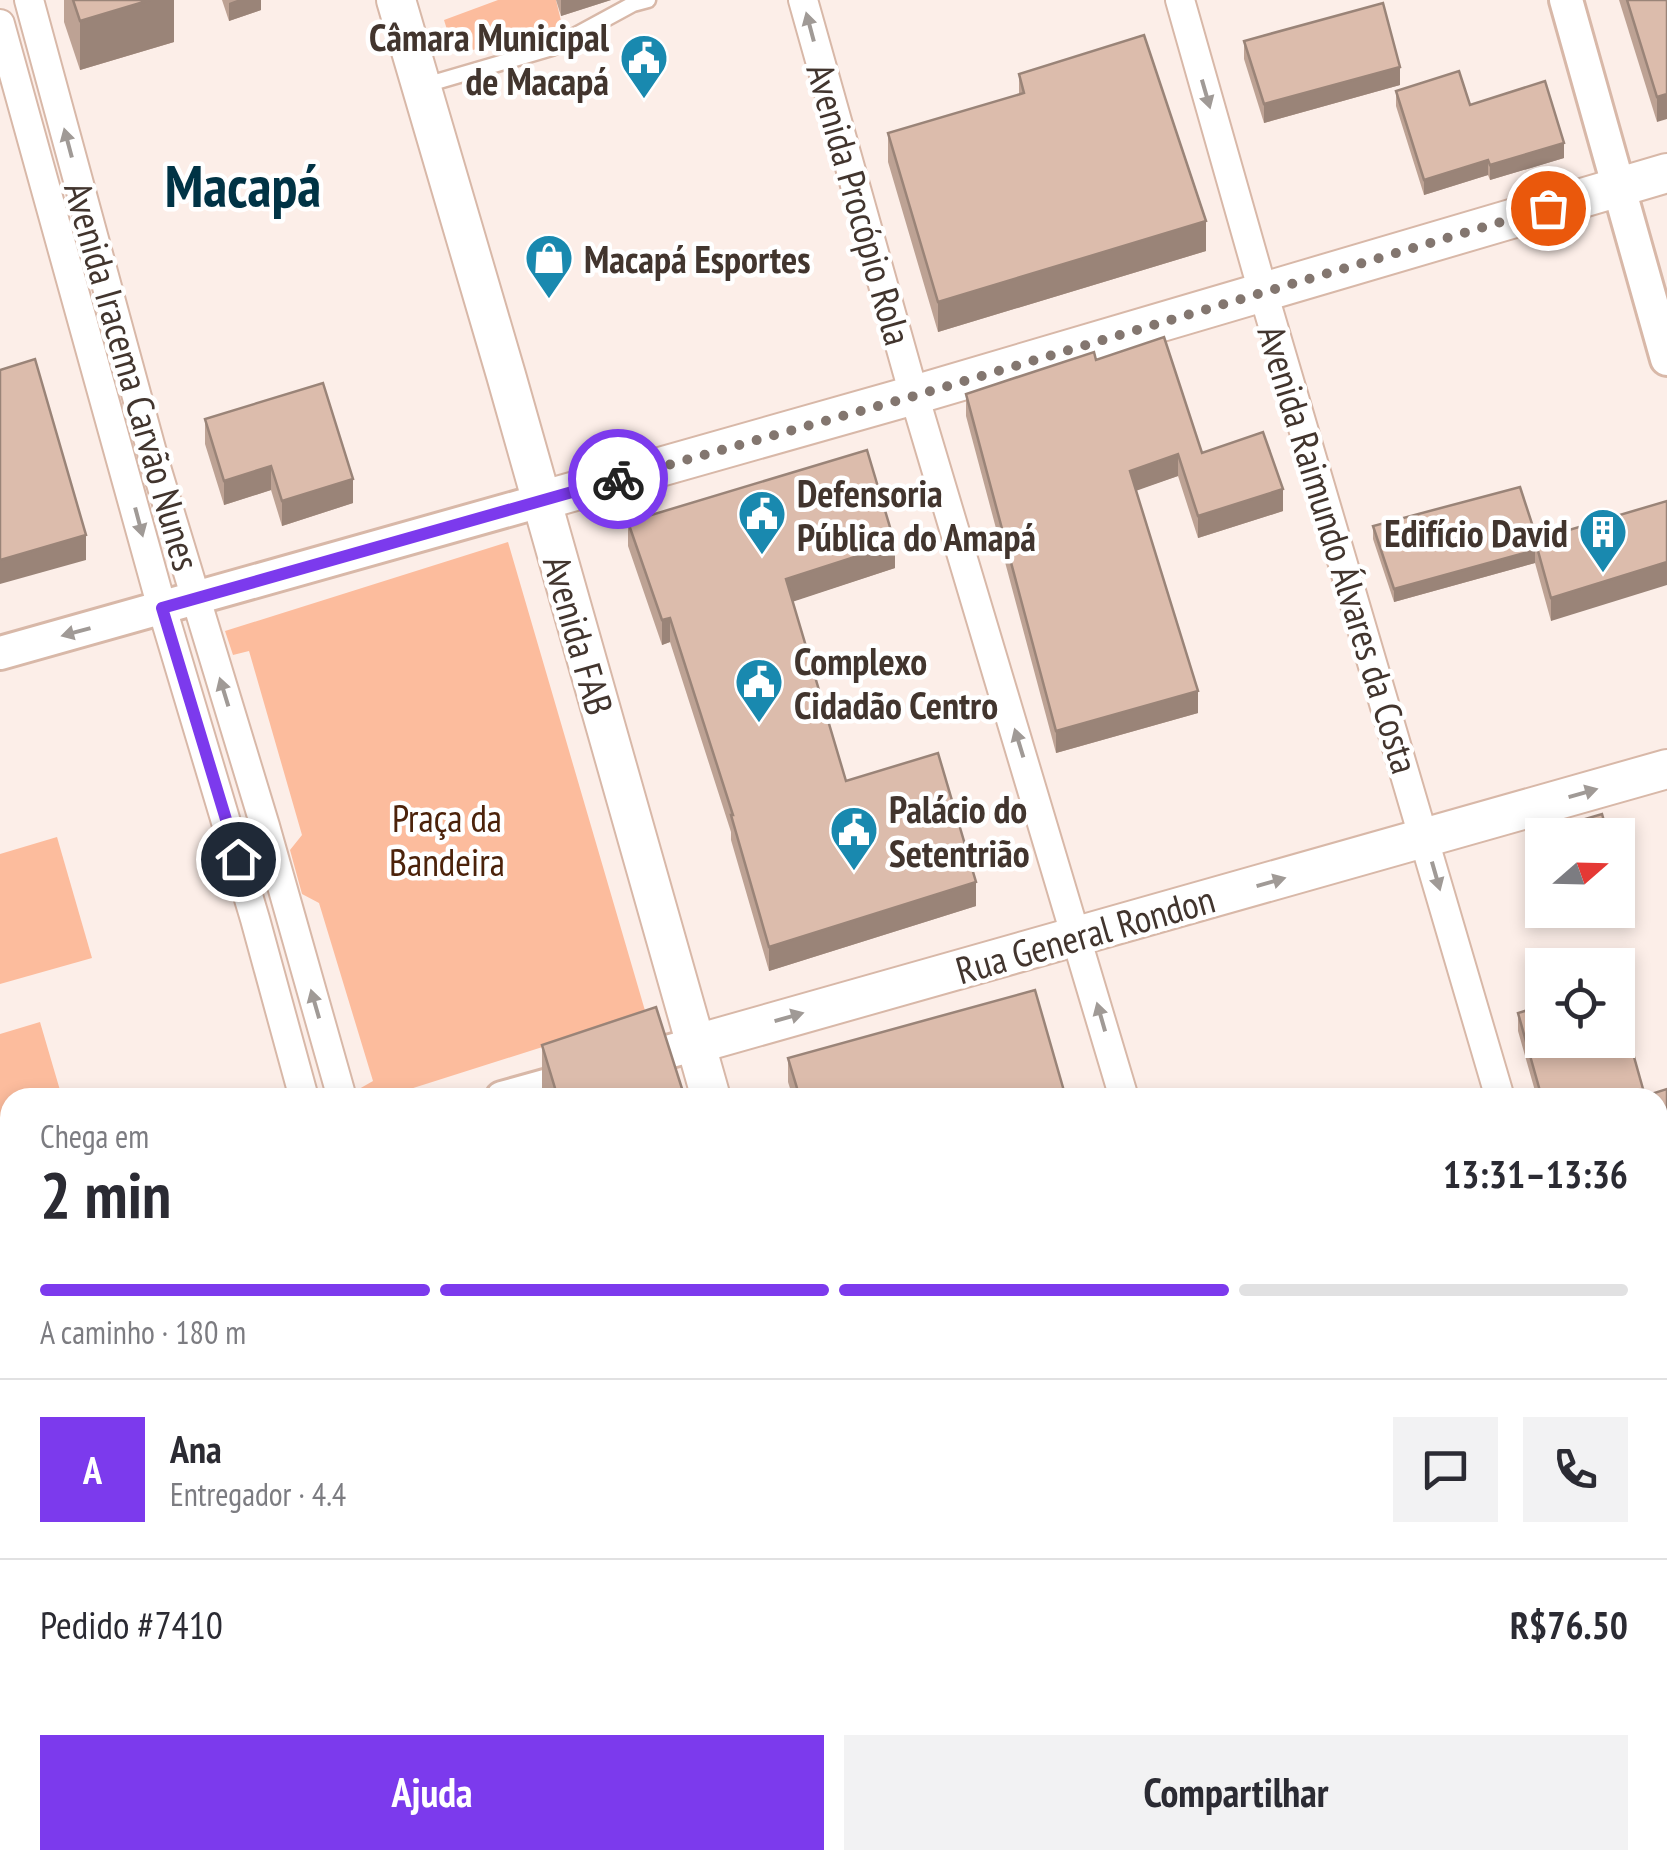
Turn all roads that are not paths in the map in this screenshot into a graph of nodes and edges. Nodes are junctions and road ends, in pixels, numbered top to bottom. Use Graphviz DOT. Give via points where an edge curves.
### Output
graph roads {
  1 [pos="29,0"];
  2 [pos="396,0"];
  3 [pos="648,0"];
  4 [pos="803,0"];
  5 [pos="1180,0"];
  6 [pos="1566,0"];
  7 [pos="0,24"];
  8 [pos="421,86"];
  9 [pos="1667,173"];
  10 [pos="1618,187"];
  11 [pos="1263,292"];
  12 [pos="1667,359"];
  13 [pos="914,396"];
  14 [pos="540,502"];
  15 [pos="196,599"];
  16 [pos="162,608"];
  17 [pos="0,653"];
  18 [pos="1667,769"];
  19 [pos="265,826"];
  20 [pos="230,835"];
  21 [pos="1425,838"];
  22 [pos="288,910"];
  23 [pos="255,919"];
  24 [pos="1077,937"];
  25 [pos="696,1044"];
  26 [pos="301,1088"];
  27 [pos="339,1088"];
  28 [pos="538,1088"];
  29 [pos="708,1088"];
  30 [pos="1121,1088"];
  31 [pos="1497,1088"];
  15 -- 1 [label="street, Avenida Iracema Carvão Nunes, one-way"];
  2 -- 8 [label="main road, Avenida FAB"];
  3 -- 8 [label="lane" via="552,48"];
  13 -- 4 [label="street, Avenida Procópio Rola, one-way"];
  5 -- 11 [label="street, Avenida Raimundo Álvares da Costa, one-way"];
  6 -- 10 [label="street"];
  7 -- 16 [label="street, Avenida Iracema Carvão Nunes, one-way"];
  8 -- 14 [label="main road, Avenida FAB"];
  9 -- 10 [label="main road"];
  10 -- 11 [label="main road"];
  10 -- 12 [label="street"];
  11 -- 13 [label="main road"];
  11 -- 21 [label="street, Avenida Raimundo Álvares da Costa"];
  13 -- 14 [label="main road"];
  24 -- 13 [label="street, Avenida Procópio Rola, one-way"];
  14 -- 15 [label="street"];
  14 -- 25 [label="main road, Avenida FAB"];
  15 -- 16 [label="street"];
  19 -- 15 [label="street, Avenida Iracema Carvão Nunes, one-way"];
  16 -- 17 [label="street, one-way"];
  16 -- 20 [label="street, Avenida Iracema Carvão Nunes"];
  21 -- 18 [label="main road, Rua General Rondon, one-way"];
  19 -- 20 [label="street"];
  19 -- 22 [label="street, Avenida Iracema Carvão Nunes"];
  20 -- 23 [label="street, Avenida Iracema Carvão Nunes"];
  24 -- 21 [label="main road, Rua General Rondon, one-way"];
  21 -- 31 [label="street, Avenida Raimundo Álvares da Costa, one-way"];
  22 -- 23 [label="street"];
  27 -- 22 [label="street, Avenida Iracema Carvão Nunes, one-way"];
  23 -- 26 [label="street, Avenida Iracema Carvão Nunes"];
  25 -- 24 [label="main road, Rua General Rondon, one-way"];
  30 -- 24 [label="street, Avenida Procópio Rola, one-way"];
  25 -- 28 [label="street, Rua General Rondon"];
  25 -- 29 [label="main road, Avenida FAB"];
}
